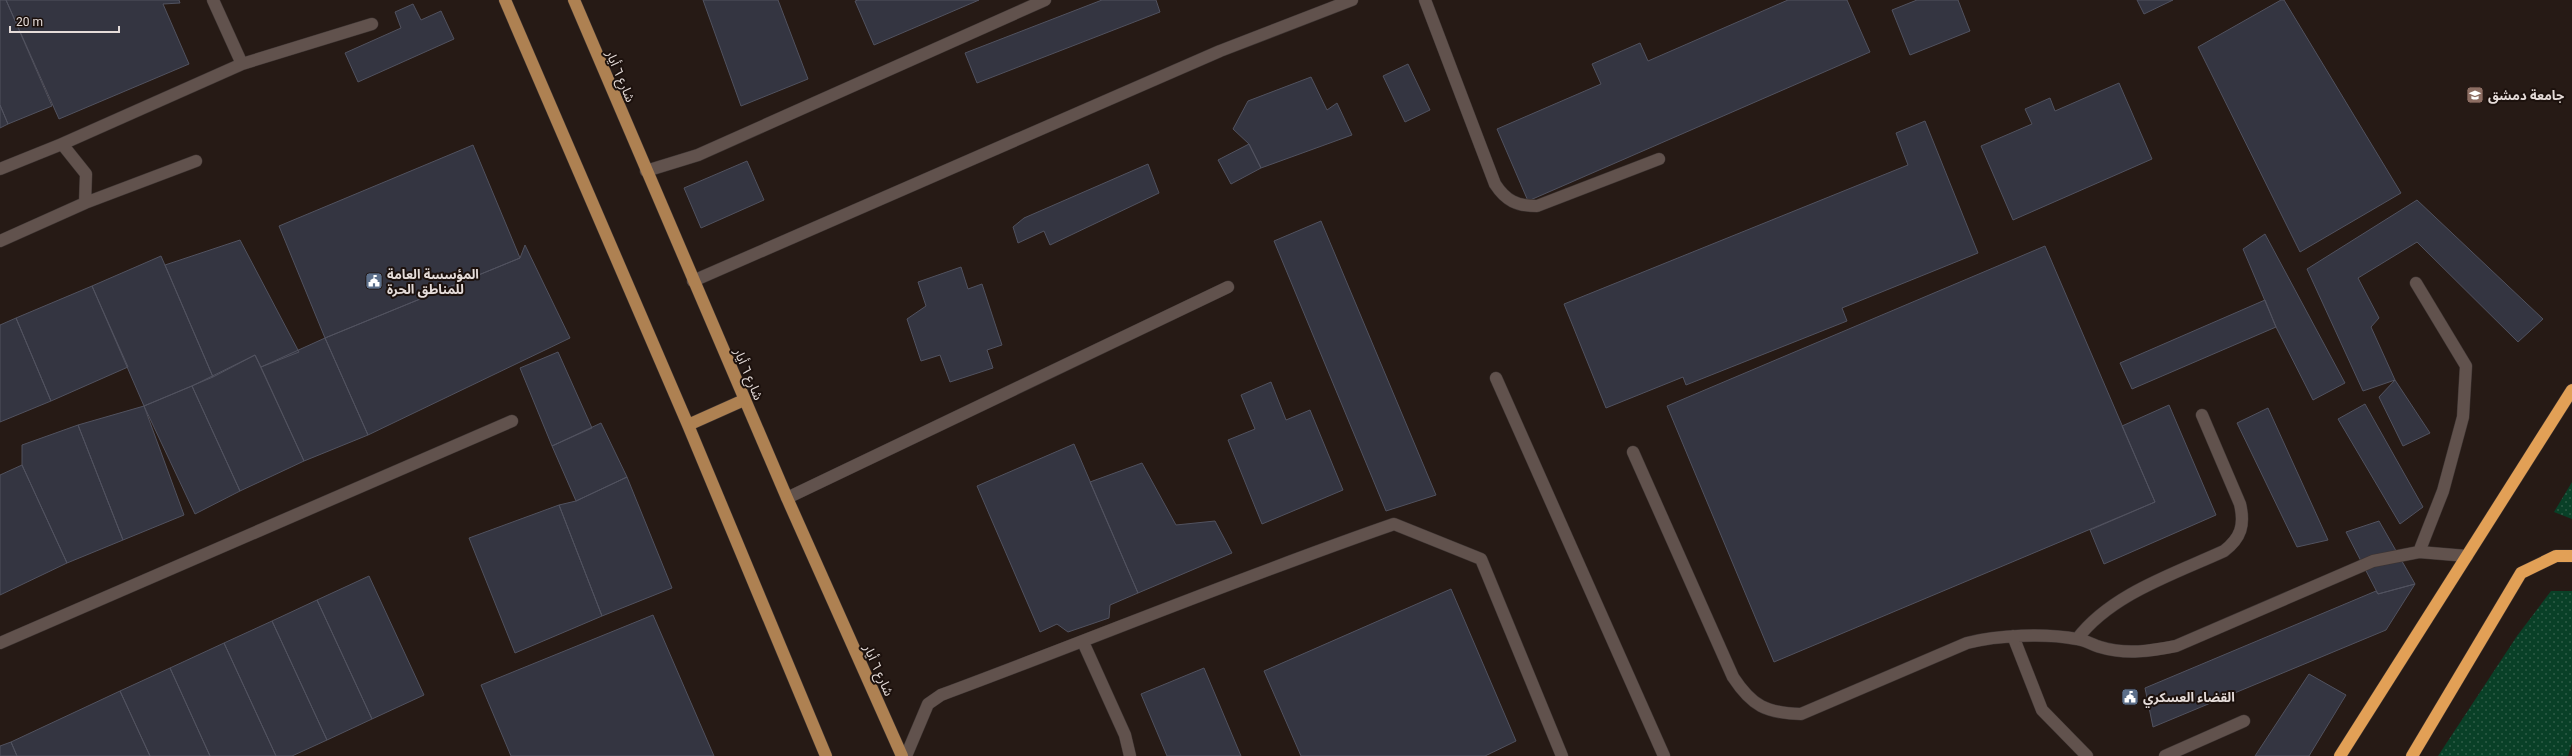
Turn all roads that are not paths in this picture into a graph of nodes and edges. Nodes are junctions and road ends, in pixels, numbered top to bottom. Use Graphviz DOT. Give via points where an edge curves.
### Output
graph roads {
  1 [pos="212,0"];
  2 [pos="505,0"];
  3 [pos="574,0"];
  4 [pos="1045,0"];
  5 [pos="1352,0"];
  6 [pos="1426,0"];
  7 [pos="372,24"];
  8 [pos="242,64"];
  9 [pos="62,144"];
  10 [pos="1659,159"];
  11 [pos="196,161"];
  12 [pos="0,169"];
  13 [pos="646,171"];
  14 [pos="85,203"];
  15 [pos="0,241"];
  16 [pos="693,281"];
  17 [pos="2416,283"];
  18 [pos="1228,287"];
  19 [pos="1496,378"];
  20 [pos="2572,390"];
  21 [pos="744,400"];
  22 [pos="2202,415"];
  23 [pos="512,421"];
  24 [pos="688,425"];
  25 [pos="1633,452"];
  26 [pos="787,498"];
  27 [pos="2419,552"];
  28 [pos="2467,556"];
  29 [pos="2572,556"];
  30 [pos="2013,636"];
  31 [pos="2077,639"];
  32 [pos="1083,642"];
  33 [pos="0,643"];
  34 [pos="2244,721"];
  35 [pos="826,756"];
  36 [pos="902,756"];
  37 [pos="906,756"];
  38 [pos="1130,756"];
  39 [pos="1562,756"];
  40 [pos="1664,756"];
  41 [pos="2087,756"];
  42 [pos="2166,756"];
  43 [pos="2340,756"];
  44 [pos="2412,756"];
  1 -- 8 [label="lane"];
  2 -- 24 [label="main road"];
  3 -- 13 [label="main road, شارع ٦ أيار"];
  4 -- 13 [label="lane" via="698,155"];
  5 -- 16 [label="lane" via="1220,51"];
  6 -- 10 [label="lane" via="1495,184 1501,194 1511,202 1537,206"];
  7 -- 8 [label="lane"];
  8 -- 9 [label="lane"];
  9 -- 12 [label="lane"];
  9 -- 14 [label="lane" via="86,174"];
  11 -- 14 [label="lane"];
  13 -- 16 [label="main road, شارع ٦ أيار"];
  14 -- 15 [label="lane"];
  16 -- 21 [label="main road, شارع ٦ أيار"];
  17 -- 27 [label="lane" via="2466,366 2463,417 2443,491"];
  18 -- 26 [label="lane"];
  19 -- 40 [label="lane"];
  20 -- 28 [label="highway"];
  21 -- 24 [label="main road"];
  21 -- 26 [label="main road, شارع ٦ أيار"];
  22 -- 31 [label="lane" via="2243,517 2241,530 2235,542 2224,551 2110,605"];
  23 -- 33 [label="lane"];
  24 -- 35 [label="main road"];
  25 -- 30 [label="lane" via="1733,677 1744,695 1760,707 1780,714 1801,714 1967,643"];
  26 -- 36 [label="main road, شارع ٦ أيار"];
  27 -- 28 [label="lane"];
  27 -- 31 [label="lane" via="2373,561 2176,646 2126,652 2101,648"];
  28 -- 43 [label="highway"];
  29 -- 44 [label="highway" via="2556,556 2521,574"];
  30 -- 31 [label="lane"];
  30 -- 41 [label="lane" via="2042,710"];
  32 -- 37 [label="lane" via="941,695 928,704"];
  32 -- 38 [label="lane" via="1125,735"];
  32 -- 39 [label="lane" via="1284,562 1394,524 1481,559"];
  34 -- 42 [label="lane"];
}
